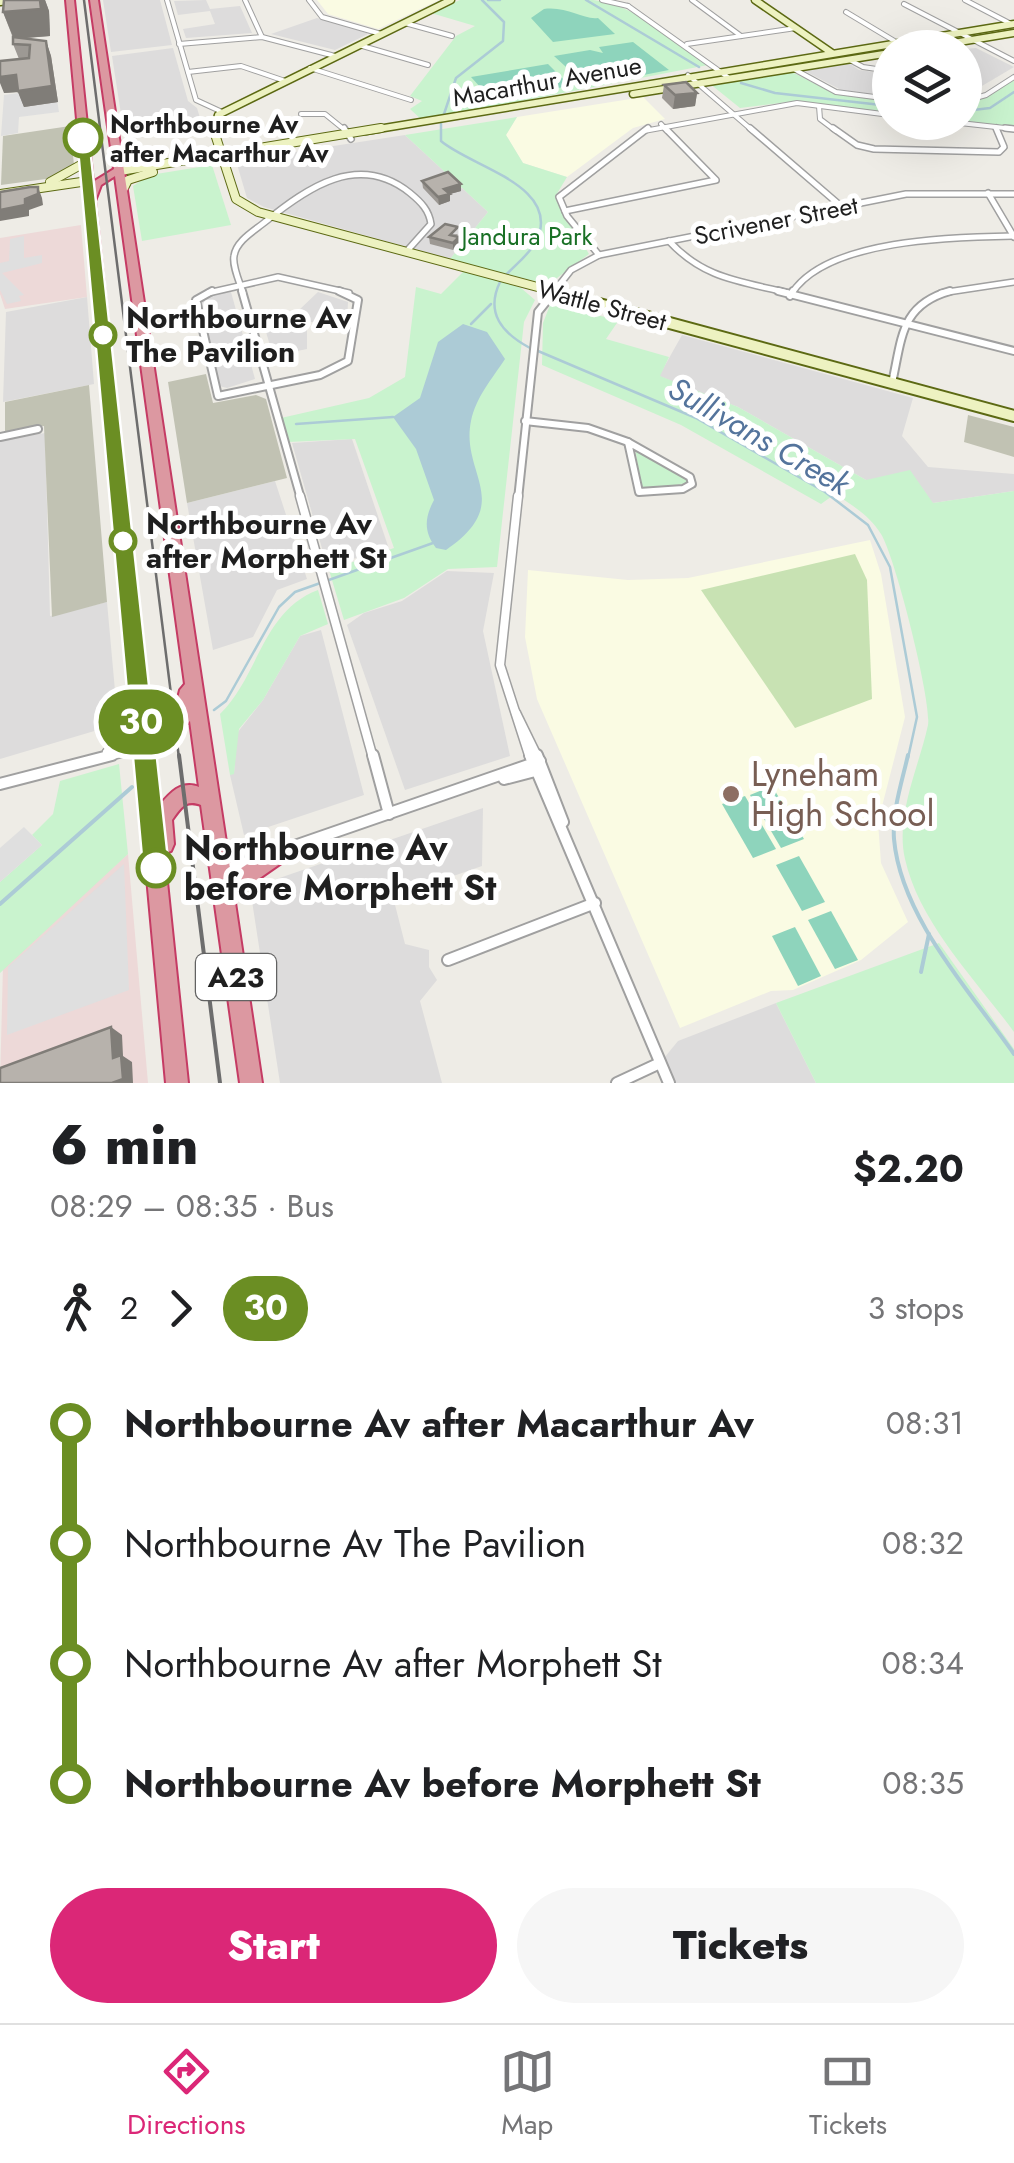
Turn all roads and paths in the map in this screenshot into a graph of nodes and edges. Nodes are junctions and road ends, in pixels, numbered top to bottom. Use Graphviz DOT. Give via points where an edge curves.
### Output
graph roads {
  1 [pos="21,0"];
  2 [pos="94,0"];
  3 [pos="167,0"];
  4 [pos="244,0"];
  5 [pos="309,0"];
  6 [pos="450,0"];
  7 [pos="602,0"];
  8 [pos="638,0"];
  9 [pos="692,0"];
  10 [pos="755,0"];
  11 [pos="965,0"];
  12 [pos="0,1"];
  13 [pos="10,1"];
  14 [pos="70,2"];
  15 [pos="904,4"];
  16 [pos="628,6"];
  17 [pos="846,12"];
  18 [pos="403,24"];
  19 [pos="1013,24"];
  20 [pos="796,28"];
  21 [pos="876,30"];
  22 [pos="947,30"];
  23 [pos="975,30"];
  24 [pos="384,32"];
  25 [pos="1014,33"];
  26 [pos="452,36"];
  27 [pos="741,36"];
  28 [pos="262,37"];
  29 [pos="982,38"];
  30 [pos="179,44"];
  31 [pos="687,44"];
  32 [pos="359,45"];
  33 [pos="984,45"];
  34 [pos="872,46"];
  35 [pos="831,52"];
  36 [pos="335,56"];
  37 [pos="872,56"];
  38 [pos="846,60"];
  39 [pos="1014,61"];
  40 [pos="428,65"];
  41 [pos="310,68"];
  42 [pos="792,68"];
  43 [pos="872,68"];
  44 [pos="718,70"];
  45 [pos="188,72"];
  46 [pos="688,75"];
  47 [pos="1014,77"];
  48 [pos="728,78"];
  49 [pos="284,81"];
  50 [pos="697,84"];
  51 [pos="982,96"];
  52 [pos="872,97"];
  53 [pos="411,100"];
  54 [pos="818,106"];
  55 [pos="516,111"];
  56 [pos="222,112"];
  57 [pos="731,112"];
  58 [pos="872,113"];
  59 [pos="301,114"];
  60 [pos="661,124"];
  61 [pos="982,126"];
  62 [pos="996,128"];
  63 [pos="1014,129"];
  64 [pos="350,137"];
  65 [pos="222,157"];
  66 [pos="118,158"];
  67 [pos="86,162"];
  68 [pos="209,162"];
  69 [pos="152,166"];
  70 [pos="176,166"];
  71 [pos="227,174"];
  72 [pos="120,177"];
  73 [pos="102,178"];
  74 [pos="50,182"];
  75 [pos="88,188"];
  76 [pos="0,192"];
  77 [pos="988,193"];
  78 [pos="1014,194"];
  79 [pos="842,207"];
  80 [pos="565,211"];
  81 [pos="273,216"];
  82 [pos="1014,236"];
  83 [pos="668,242"];
  84 [pos="406,252"];
  85 [pos="599,255"];
  86 [pos="1014,282"];
  87 [pos="240,284"];
  88 [pos="551,291"];
  89 [pos="790,296"];
  90 [pos="908,325"];
  91 [pos="1014,351"];
  92 [pos="892,383"];
  93 [pos="268,386"];
  94 [pos="1014,416"];
  95 [pos="525,421"];
  96 [pos="38,429"];
  97 [pos="0,437"];
  98 [pos="628,442"];
  99 [pos="193,682"];
  100 [pos="141,722"];
  101 [pos="144,747"];
  102 [pos="103,754"];
  103 [pos="538,766"];
  104 [pos="0,784"];
  105 [pos="210,800"];
  106 [pos="389,814"];
  107 [pos="280,852"];
  108 [pos="222,882"];
  109 [pos="595,903"];
  110 [pos="164,948"];
  111 [pos="448,960"];
  112 [pos="660,1063"];
  113 [pos="177,1083"];
  114 [pos="251,1083"];
  115 [pos="616,1083"];
  116 [pos="668,1083"];
  1 -- 13 [label="main road"];
  2 -- 66 [label="highway, A23"];
  3 -- 30 [label="street"];
  4 -- 28 [label="street"];
  5 -- 24 [label="street" via="322,17"];
  6 -- 18 [label="main road"];
  7 -- 16 [label="street"];
  8 -- 16 [label="street"];
  9 -- 27 [label="street"];
  10 -- 20 [label="main road"];
  11 -- 19 [label="street"];
  12 -- 13 [label="main road"];
  14 -- 67 [label="highway, A23"];
  15 -- 22 [label="street"];
  16 -- 31 [label="street"];
  17 -- 21 [label="street"];
  18 -- 24 [label="main road"];
  18 -- 26 [label="street"];
  19 -- 23 [label="main road, Macarthur Avenue"];
  20 -- 27 [label="street"];
  20 -- 35 [label="main road"];
  24 -- 32 [label="main road"];
  25 -- 29 [label="main road"];
  27 -- 31 [label="street"];
  28 -- 30 [label="street"];
  28 -- 36 [label="street"];
  30 -- 45 [label="street"];
  31 -- 44 [label="street"];
  32 -- 36 [label="main road"];
  32 -- 40 [label="street"];
  33 -- 39 [label="street"];
  34 -- 35 [label="main road, Macarthur Avenue"];
  35 -- 38 [label="main road"];
  35 -- 44 [label="main road, Macarthur Avenue"];
  36 -- 41 [label="main road"];
  37 -- 38 [label="main road, Macarthur Avenue"];
  38 -- 42 [label="main road, Macarthur Avenue"];
  38 -- 43 [label="street"];
  41 -- 49 [label="main road"];
  41 -- 53 [label="street"];
  42 -- 48 [label="main road, Macarthur Avenue"];
  42 -- 52 [label="street" via="836,92"];
  44 -- 46 [label="main road, Macarthur Avenue"];
  44 -- 48 [label="street"];
  45 -- 49 [label="street" via="241,66"];
  45 -- 56 [label="street" via="196,100"];
  46 -- 50 [label="street"];
  46 -- 55 [label="main road, Macarthur Avenue"];
  47 -- 51 [label="street"];
  48 -- 50 [label="main road, Macarthur Avenue"];
  49 -- 56 [label="main road"];
  50 -- 55 [label="main road, Macarthur Avenue"];
  50 -- 57 [label="street"];
  54 -- 57 [label="street"];
  54 -- 58 [label="street"];
  54 -- 62 [label="street" via="820,119 857,145 874,148 998,152 1004,147"];
  55 -- 64 [label="main road, Macarthur Avenue"];
  56 -- 65 [label="main road, Wattle Street" via="213,122"];
  57 -- 60 [label="street"];
  57 -- 79 [label="street"];
  59 -- 64 [label="street" via="338,118"];
  60 -- 80 [label="street" via="644,129 565,189 559,200"];
  60 -- 80 [label="street" via="716,180"];
  61 -- 62 [label="street"];
  62 -- 63 [label="street"];
  64 -- 65 [label="main road, Macarthur Avenue"];
  65 -- 68 [label="main road, Macarthur Avenue"];
  65 -- 69 [label="main road, Macarthur Avenue"];
  65 -- 71 [label="main road, Wattle Street"];
  66 -- 69 [label="main road"];
  66 -- 72 [label="highway, A23"];
  67 -- 74 [label="main road"];
  67 -- 75 [label="highway, A23"];
  68 -- 70 [label="main road, Macarthur Avenue"];
  68 -- 71 [label="main road"];
  69 -- 72 [label="main road, Macarthur Avenue"];
  70 -- 72 [label="main road, Macarthur Avenue"];
  70 -- 72 [label="main road"];
  71 -- 81 [label="main road, Wattle Street" via="236,198"];
  72 -- 73 [label="highway"];
  72 -- 75 [label="highway, Macarthur Avenue"];
  72 -- 99 [label="highway, A23"];
  73 -- 75 [label="highway"];
  73 -- 75 [label="highway"];
  74 -- 75 [label="main road"];
  74 -- 76 [label="main road"];
  75 -- 76 [label="main road" via="65,184"];
  75 -- 100 [label="highway, A23"];
  77 -- 78 [label="street, Scrivener Street"];
  77 -- 79 [label="street, Scrivener Street" via="921,193"];
  77 -- 82 [label="street"];
  79 -- 83 [label="street, Scrivener Street"];
  80 -- 85 [label="street"];
  81 -- 84 [label="main road, Wattle Street"];
  81 -- 84 [label="street" via="318,181 360,173 389,176 432,216"];
  81 -- 87 [label="street" via="234,251"];
  82 -- 89 [label="street" via="963,235 831,262 807,273"];
  83 -- 85 [label="street, Scrivener Street"];
  83 -- 89 [label="street" via="708,274"];
  84 -- 88 [label="main road, Wattle Street"];
  85 -- 88 [label="street, Scrivener Street" via="570,270"];
  86 -- 90 [label="street" via="926,299"];
  87 -- 93 [label="street"];
  87 -- 93 [label="street" via="196,300 214,389 223,396"];
  87 -- 93 [label="street" via="290,278 348,292 360,306 344,365"];
  88 -- 92 [label="main road, Wattle Street"];
  88 -- 95 [label="street" via="538,312"];
  89 -- 90 [label="street"];
  90 -- 91 [label="street"];
  90 -- 92 [label="street"];
  92 -- 94 [label="main road, Wattle Street"];
  93 -- 106 [label="street"];
  95 -- 98 [label="street" via="588,428"];
  95 -- 103 [label="street" via="499,642 504,684"];
  96 -- 97 [label="street"];
  98 -- 98 [label="street" via="692,478 692,484 639,492"];
  99 -- 101 [label="highway" via="182,719"];
  99 -- 105 [label="highway, A23"];
  100 -- 101 [label="highway, A23"];
  100 -- 102 [label="street"];
  101 -- 102 [label="street"];
  101 -- 110 [label="highway, A23"];
  102 -- 104 [label="street"];
  103 -- 106 [label="street"];
  103 -- 109 [label="street"];
  105 -- 108 [label="highway, A23"];
  105 -- 110 [label="highway" via="179,796 162,816"];
  106 -- 107 [label="street"];
  107 -- 108 [label="highway"];
  108 -- 114 [label="highway, A23"];
  109 -- 111 [label="street"];
  109 -- 112 [label="street"];
  110 -- 113 [label="highway, A23"];
  112 -- 115 [label="street"];
  112 -- 116 [label="street"];
}
